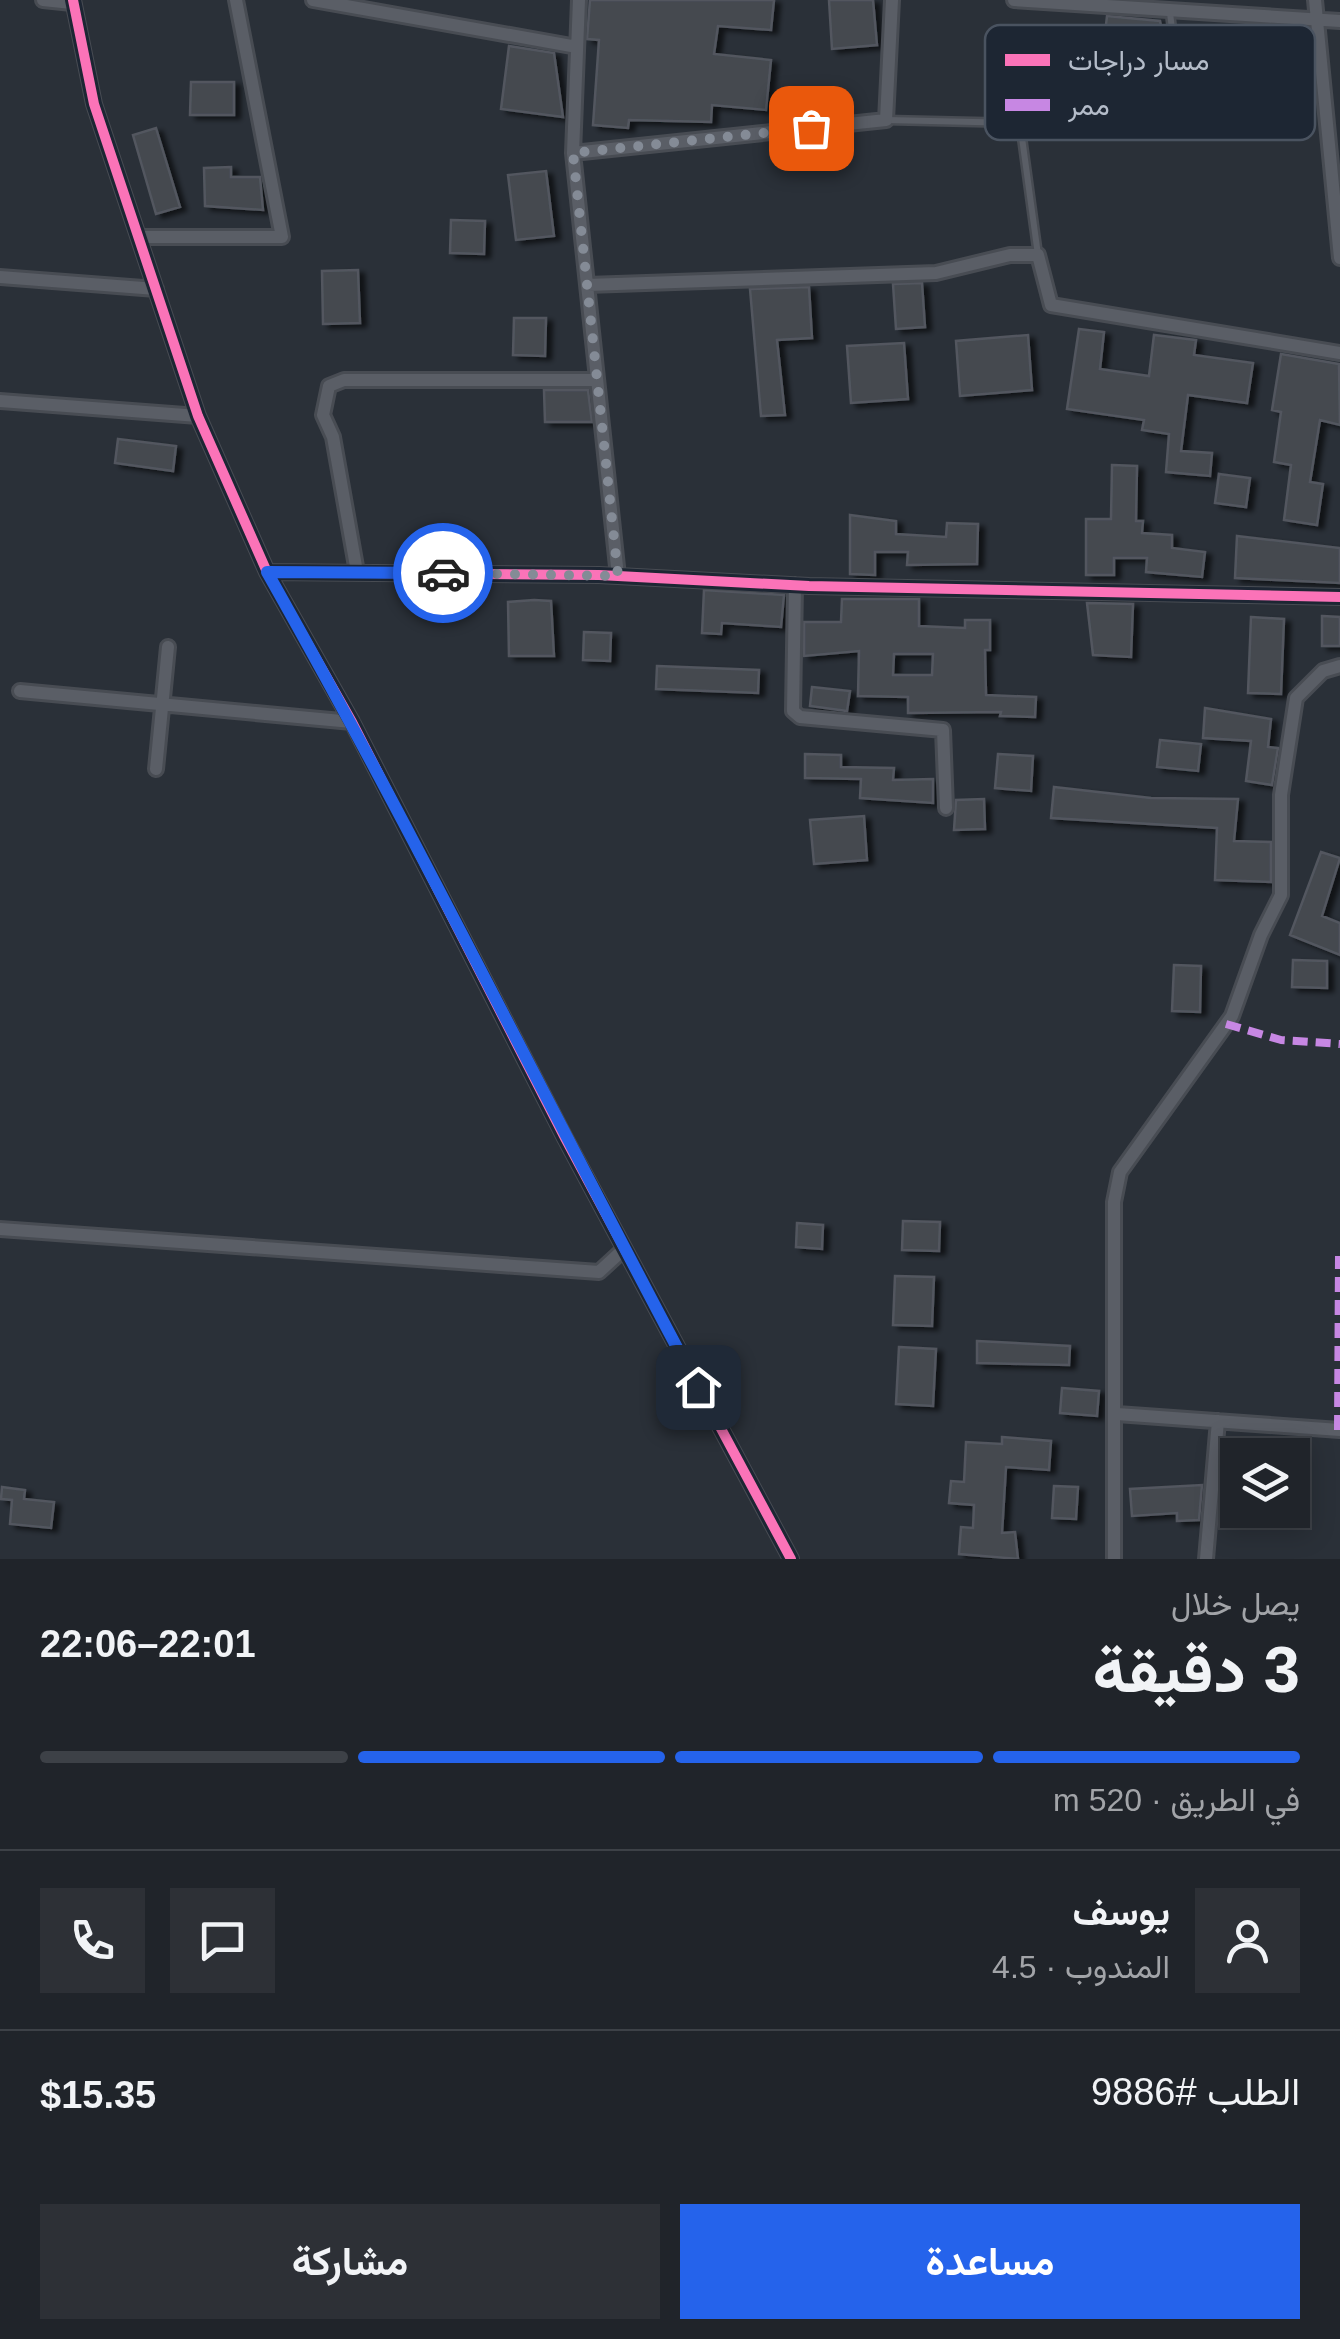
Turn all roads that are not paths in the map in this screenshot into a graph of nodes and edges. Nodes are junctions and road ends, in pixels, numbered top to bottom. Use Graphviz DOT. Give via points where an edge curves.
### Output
graph roads {
  1 [pos="43,0"];
  2 [pos="236,0"];
  3 [pos="313,0"];
  4 [pos="579,0"];
  5 [pos="892,0"];
  6 [pos="1014,0"];
  7 [pos="1315,0"];
  8 [pos="72,2"];
  9 [pos="1170,12"];
  10 [pos="1317,21"];
  11 [pos="1340,21"];
  12 [pos="1172,25"];
  13 [pos="577,47"];
  14 [pos="886,120"];
  15 [pos="985,121"];
  16 [pos="1022,140"];
  17 [pos="573,153"];
  18 [pos="139,237"];
  19 [pos="1038,255"];
  20 [pos="1340,258"];
  21 [pos="0,277"];
  22 [pos="587,285"];
  23 [pos="156,289"];
  24 [pos="1340,353"];
  25 [pos="596,380"];
  26 [pos="0,402"];
  27 [pos="198,416"];
  28 [pos="267,572"];
  29 [pos="357,572"];
  30 [pos="618,576"];
  31 [pos="795,585"];
  32 [pos="1340,597"];
  33 [pos="168,648"];
  34 [pos="1340,666"];
  35 [pos="20,692"];
  36 [pos="162,705"];
  37 [pos="352,722"];
  38 [pos="156,769"];
  39 [pos="946,808"];
  40 [pos="0,1229"];
  41 [pos="624,1249"];
  42 [pos="1117,1414"];
  43 [pos="1218,1422"];
  44 [pos="1340,1430"];
  45 [pos="791,1559"];
  46 [pos="1114,1559"];
  47 [pos="1206,1559"];
  1 -- 8 [label="street"];
  2 -- 18 [label="street" via="282,237"];
  3 -- 13 [label="street"];
  4 -- 13 [label="street"];
  5 -- 14 [label="street"];
  6 -- 9 [label="street"];
  7 -- 10 [label="street"];
  8 -- 18 [label="street" via="94,104"];
  9 -- 10 [label="street"];
  9 -- 12 [label="lane"];
  10 -- 11 [label="street"];
  10 -- 20 [label="street"];
  13 -- 17 [label="street"];
  14 -- 15 [label="lane"];
  14 -- 17 [label="street"];
  16 -- 19 [label="lane"];
  17 -- 22 [label="street"];
  18 -- 23 [label="street"];
  19 -- 22 [label="street" via="936,272"];
  19 -- 24 [label="street" via="1051,305"];
  21 -- 23 [label="street"];
  22 -- 25 [label="street"];
  23 -- 27 [label="street"];
  25 -- 29 [label="street" via="344,380 329,386 323,415 333,436"];
  25 -- 30 [label="street"];
  26 -- 27 [label="street"];
  27 -- 28 [label="street"];
  28 -- 29 [label="street"];
  28 -- 37 [label="street"];
  29 -- 30 [label="street"];
  30 -- 31 [label="street"];
  31 -- 32 [label="street"];
  31 -- 39 [label="street" via="793,712 943,730"];
  33 -- 36 [label="street"];
  34 -- 42 [label="street" via="1323,671 1296,698 1281,794 1281,895 1232,1016 1120,1172 1114,1202"];
  35 -- 36 [label="street"];
  36 -- 37 [label="street"];
  36 -- 38 [label="street"];
  37 -- 41 [label="street"];
  40 -- 41 [label="street" via="586,1272 610,1265"];
  41 -- 45 [label="street"];
  42 -- 43 [label="street"];
  42 -- 46 [label="street"];
  43 -- 44 [label="street"];
  43 -- 47 [label="street"];
}
